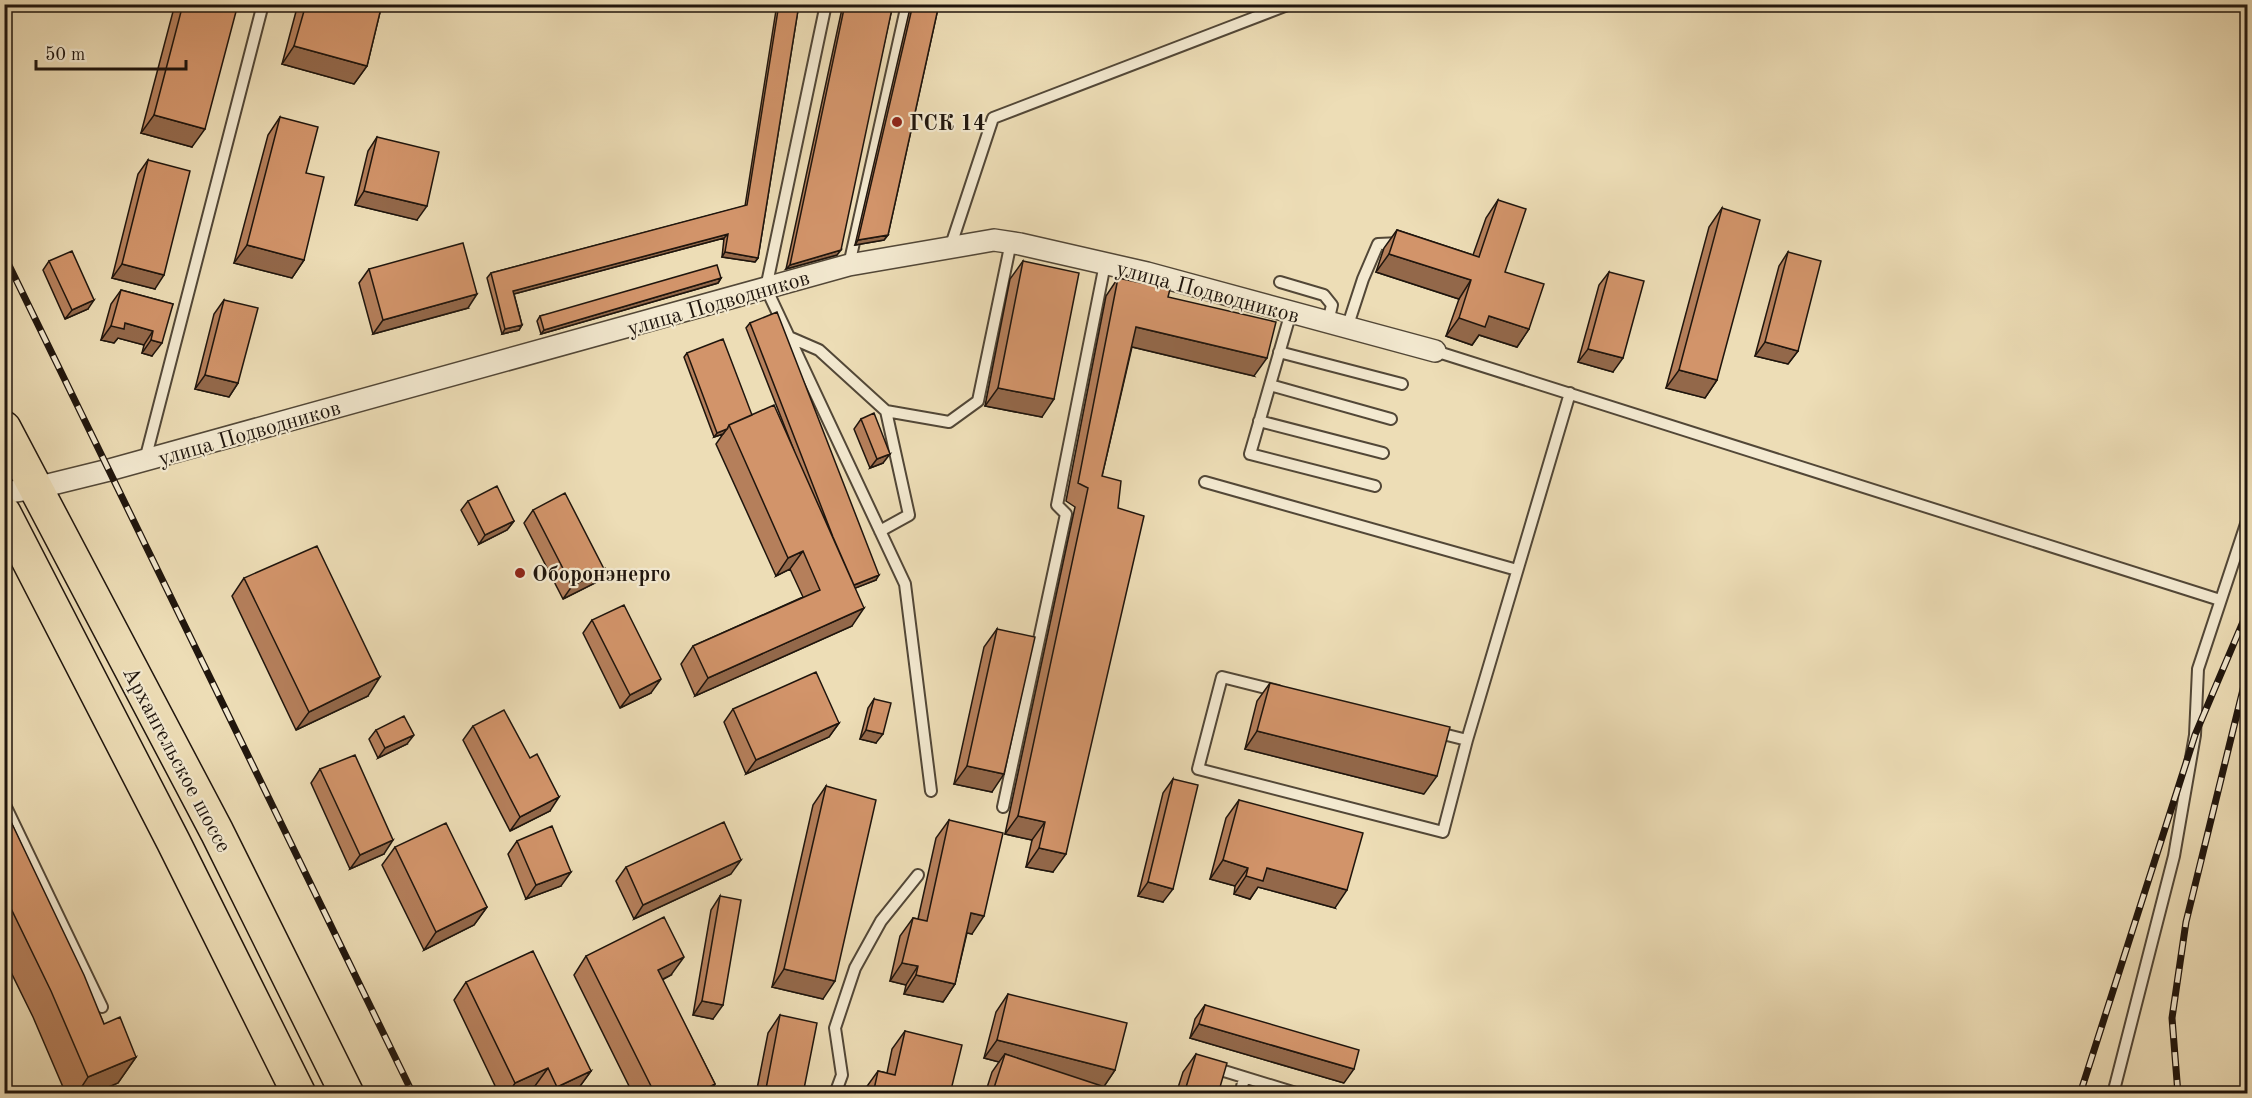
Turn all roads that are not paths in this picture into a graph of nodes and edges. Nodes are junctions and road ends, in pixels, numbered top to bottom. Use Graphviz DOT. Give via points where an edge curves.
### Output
graph roads {
  1 [pos="263,4"];
  2 [pos="826,4"];
  3 [pos="907,4"];
  4 [pos="1290,4"];
  5 [pos="1011,242"];
  6 [pos="1410,245"];
  7 [pos="950,248"];
  8 [pos="1106,264"];
  9 [pos="849,265"];
  10 [pos="1280,282"];
  11 [pos="766,288"];
  12 [pos="1291,312"];
  13 [pos="1337,325"];
  14 [pos="789,337"];
  15 [pos="1435,351"];
  16 [pos="1279,352"];
  17 [pos="1402,384"];
  18 [pos="1270,386"];
  19 [pos="1569,393"];
  20 [pos="886,411"];
  21 [pos="1391,419"];
  22 [pos="1259,421"];
  23 [pos="4,428"];
  24 [pos="1383,453"];
  25 [pos="145,461"];
  26 [pos="1205,482"];
  27 [pos="1375,486"];
  28 [pos="20,490"];
  29 [pos="4,513"];
  30 [pos="2247,518"];
  31 [pos="880,531"];
  32 [pos="1517,570"];
  33 [pos="2220,600"];
  34 [pos="1289,694"];
  35 [pos="1422,729"];
  36 [pos="1467,740"];
  37 [pos="931,791"];
  38 [pos="4,802"];
  39 [pos="1004,807"];
  40 [pos="918,875"];
  41 [pos="102,1007"];
  42 [pos="1208,1066"];
  43 [pos="1244,1079"];
  44 [pos="299,1094"];
  45 [pos="347,1094"];
  46 [pos="835,1094"];
  47 [pos="1239,1094"];
  48 [pos="1299,1094"];
  49 [pos="2114,1094"];
  1 -- 25 [label="lane"];
  2 -- 11 [label="lane"];
  3 -- 9 [label="lane"];
  4 -- 7 [label="lane" via="993,118"];
  5 -- 7 [label="street, улица Подводников" via="994,240"];
  5 -- 8 [label="street, улица Подводников"];
  5 -- 20 [label="lane" via="978,401 949,422"];
  6 -- 13 [label="lane" via="1378,244"];
  7 -- 9 [label="street, улица Подводников"];
  8 -- 12 [label="street, улица Подводников"];
  8 -- 39 [label="lane" via="1057,505 1066,514"];
  9 -- 11 [label="street, улица Подводников"];
  10 -- 13 [label="lane" via="1324,295 1332,305"];
  11 -- 14 [label="lane"];
  11 -- 25 [label="street, улица Подводников"];
  12 -- 13 [label="street, улица Подводников"];
  12 -- 16 [label="lane"];
  13 -- 15 [label="street, улица Подводников"];
  14 -- 20 [label="lane" via="819,350"];
  14 -- 31 [label="lane"];
  15 -- 19 [label="lane"];
  16 -- 17 [label="lane"];
  16 -- 18 [label="lane"];
  18 -- 21 [label="lane"];
  18 -- 22 [label="lane"];
  19 -- 32 [label="lane"];
  19 -- 33 [label="lane"];
  20 -- 31 [label="lane" via="909,515"];
  22 -- 24 [label="lane"];
  22 -- 27 [label="lane" via="1250,454"];
  23 -- 28 [label="main road, Архангельское шоссе"];
  25 -- 28 [label="street, улица Подводников"];
  26 -- 32 [label="lane"];
  28 -- 45 [label="main road, Архангельское шоссе" via="217,831"];
  29 -- 44 [label="main road, Архангельское шоссе"];
  30 -- 33 [label="lane"];
  31 -- 37 [label="lane" via="905,584"];
  32 -- 36 [label="lane"];
  33 -- 49 [label="lane" via="2198,669 2194,735 2174,856"];
  34 -- 36 [label="lane" via="1222,676 1198,769 1443,832"];
  35 -- 36 [label="lane"];
  38 -- 41 [label="lane"];
  40 -- 46 [label="lane" via="881,921 855,968 835,1029 842,1075"];
  42 -- 43 [label="lane"];
  43 -- 47 [label="lane"];
  43 -- 48 [label="lane"];
}
